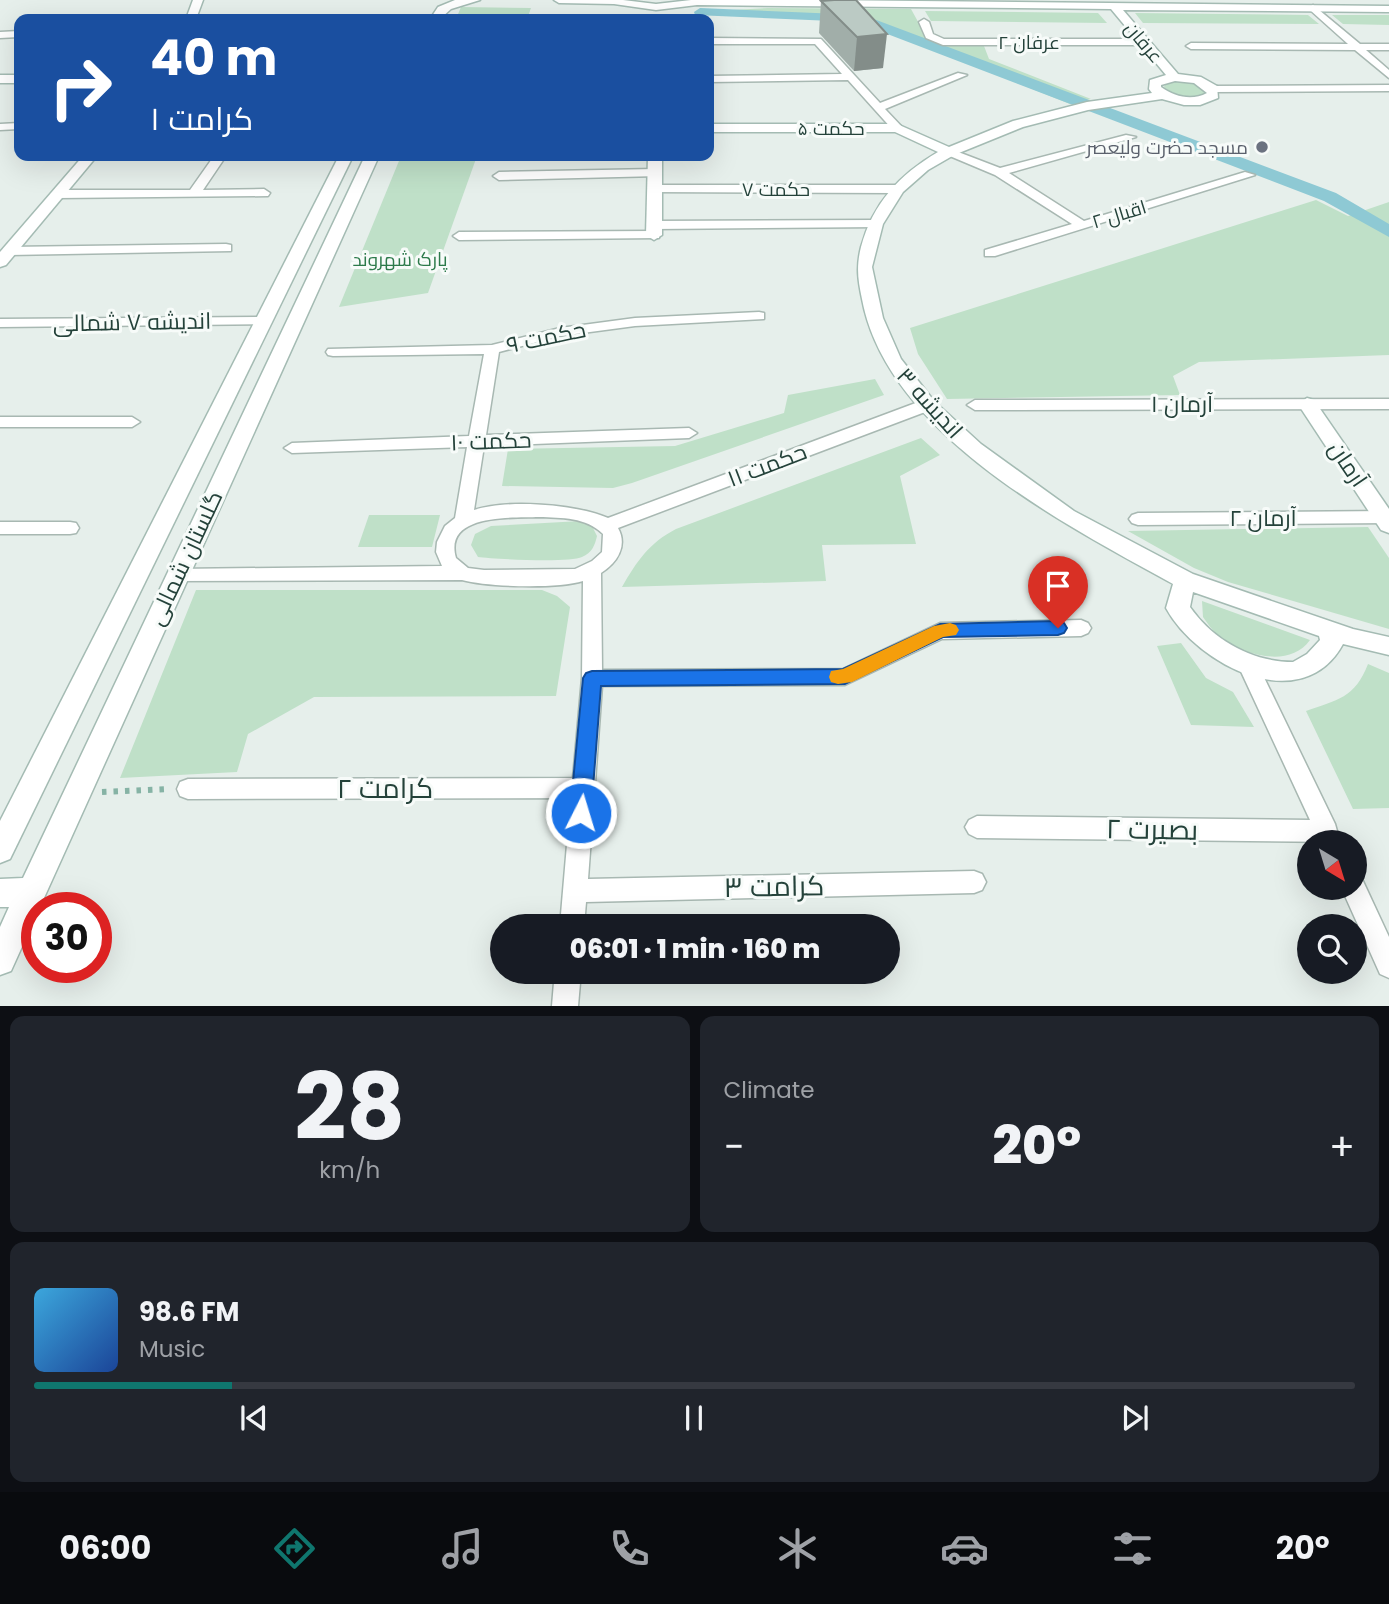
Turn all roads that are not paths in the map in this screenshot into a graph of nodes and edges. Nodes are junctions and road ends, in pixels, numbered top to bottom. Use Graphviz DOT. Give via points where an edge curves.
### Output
graph roads {
  1 [pos="475,0"];
  2 [pos="559,0"];
  3 [pos="577,0"];
  4 [pos="613,1"];
  5 [pos="698,1"];
  6 [pos="736,1"];
  7 [pos="657,6"];
  8 [pos="1114,6"];
  9 [pos="1313,8"];
  10 [pos="1389,9"];
  11 [pos="438,14"];
  12 [pos="657,14"];
  13 [pos="924,22"];
  14 [pos="714,41"];
  15 [pos="1144,42"];
  16 [pos="1191,46"];
  17 [pos="1356,47"];
  18 [pos="1389,47"];
  19 [pos="962,75"];
  20 [pos="1389,75"];
  21 [pos="851,77"];
  22 [pos="1174,77"];
  23 [pos="714,79"];
  24 [pos="1389,88"];
  25 [pos="1213,89"];
  26 [pos="1163,95"];
  27 [pos="878,108"];
  28 [pos="714,128"];
  29 [pos="897,128"];
  30 [pos="1130,137"];
  31 [pos="949,152"];
  32 [pos="86,161"];
  33 [pos="217,161"];
  34 [pos="344,161"];
  35 [pos="370,161"];
  36 [pos="655,161"];
  37 [pos="999,172"];
  38 [pos="654,173"];
  39 [pos="1249,175"];
  40 [pos="499,176"];
  41 [pos="897,188"];
  42 [pos="654,189"];
  43 [pos="195,192"];
  44 [pos="264,193"];
  45 [pos="58,194"];
  46 [pos="875,224"];
  47 [pos="1082,225"];
  48 [pos="654,230"];
  49 [pos="458,236"];
  50 [pos="226,248"];
  51 [pos="990,253"];
  52 [pos="5,257"];
  53 [pos="759,316"];
  54 [pos="264,321"];
  55 [pos="295,321"];
  56 [pos="0,323"];
  57 [pos="492,349"];
  58 [pos="333,352"];
  59 [pos="1307,404"];
  60 [pos="1389,404"];
  61 [pos="927,405"];
  62 [pos="975,405"];
  63 [pos="0,422"];
  64 [pos="132,422"];
  65 [pos="689,433"];
  66 [pos="476,442"];
  67 [pos="292,448"];
  68 [pos="1138,519"];
  69 [pos="1387,520"];
  70 [pos="463,522"];
  71 [pos="607,525"];
  72 [pos="0,528"];
  73 [pos="70,528"];
  74 [pos="592,571"];
  75 [pos="461,573"];
  76 [pos="177,576"];
  77 [pos="1185,580"];
  78 [pos="1081,628"];
  79 [pos="1330,630"];
  80 [pos="1389,646"];
  81 [pos="1248,665"];
  82 [pos="592,678"];
  83 [pos="583,788"];
  84 [pos="188,789"];
  85 [pos="976,827"];
  86 [pos="1326,830"];
  87 [pos="1297,836"];
  88 [pos="0,850"];
  89 [pos="974,882"];
  90 [pos="574,891"];
  91 [pos="21,892"];
  92 [pos="31,892"];
  93 [pos="0,893"];
  94 [pos="1361,900"];
  95 [pos="21,914"];
  96 [pos="573,914"];
  97 [pos="1380,929"];
  98 [pos="0,960"];
  99 [pos="1389,965"];
  100 [pos="567,984"];
  101 [pos="565,1006"];
  1 -- 11 [label="main road" via="445,7"];
  2 -- 3 [label="main road"];
  3 -- 4 [label="main road"];
  4 -- 7 [label="main road"];
  5 -- 6 [label="main road"];
  5 -- 7 [label="main road"];
  6 -- 8 [label="main road"];
  7 -- 12 [label="main road"];
  8 -- 9 [label="main road"];
  8 -- 15 [label="main road, عرفان"];
  9 -- 10 [label="main road"];
  9 -- 17 [label="street"];
  13 -- 15 [label="street, عرفان ۲" via="929,36 943,42"];
  14 -- 21 [label="street" via="818,41"];
  15 -- 22 [label="main road, عرفان"];
  16 -- 17 [label="street"];
  17 -- 18 [label="street"];
  17 -- 20 [label="street"];
  19 -- 27 [label="street"];
  21 -- 23 [label="street"];
  21 -- 27 [label="street"];
  22 -- 25 [label="main road" via="1198,80"];
  22 -- 26 [label="main road" via="1154,83"];
  24 -- 25 [label="street"];
  25 -- 26 [label="main road, اندیشه ۳" via="1214,95 1200,101"];
  26 -- 31 [label="main road, اندیشه ۳" via="1087,106 1018,124"];
  27 -- 29 [label="street"];
  28 -- 29 [label="main road, حکمت ۵"];
  29 -- 31 [label="main road, حکمت ۵"];
  30 -- 37 [label="street"];
  31 -- 37 [label="street"];
  31 -- 41 [label="main road, اندیشه ۳"];
  32 -- 45 [label="main road"];
  33 -- 43 [label="street"];
  34 -- 54 [label="main road, گلستان شمالی"];
  35 -- 55 [label="main road, گلستان شمالی"];
  36 -- 38 [label="main road"];
  37 -- 47 [label="street"];
  38 -- 40 [label="street"];
  38 -- 42 [label="main road"];
  39 -- 47 [label="street, اقبال ۲"];
  41 -- 42 [label="street, حکمت ۷"];
  41 -- 46 [label="main road, اندیشه ۳"];
  42 -- 48 [label="main road"];
  43 -- 44 [label="street"];
  43 -- 45 [label="street"];
  45 -- 52 [label="main road"];
  46 -- 48 [label="street"];
  46 -- 61 [label="main road, اندیشه ۳" via="864,267 874,318 892,360"];
  47 -- 51 [label="street, اقبال ۲"];
  48 -- 49 [label="street"];
  50 -- 52 [label="street"];
  53 -- 57 [label="street, حکمت ۹" via="635,321 560,332"];
  54 -- 55 [label="main road"];
  54 -- 56 [label="street, اندیشه ۷ شمالی"];
  54 -- 88 [label="main road, گلستان شمالی"];
  55 -- 76 [label="main road, گلستان شمالی"];
  57 -- 58 [label="street, حکمت ۹"];
  57 -- 66 [label="street"];
  59 -- 60 [label="street, آرمان ۱"];
  59 -- 62 [label="street, آرمان ۱"];
  59 -- 69 [label="main road, آرمان"];
  61 -- 71 [label="street, حکمت ۱۱"];
  61 -- 77 [label="main road, اندیشه ۳" via="974,449 1066,516"];
  63 -- 64 [label="street"];
  65 -- 66 [label="street, حکمت ۱۰"];
  66 -- 67 [label="street, حکمت ۱۰"];
  66 -- 70 [label="street"];
  68 -- 69 [label="street, آرمان ۲"];
  70 -- 71 [label="street" via="483,513 583,513"];
  70 -- 75 [label="street" via="449,536 445,552"];
  71 -- 74 [label="street" via="614,547 605,562"];
  72 -- 73 [label="street"];
  74 -- 75 [label="street" via="576,576"];
  74 -- 82 [label="street"];
  75 -- 76 [label="street"];
  76 -- 92 [label="main road, گلستان شمالی"];
  77 -- 79 [label="main road, اندیشه ۳"];
  77 -- 81 [label="main road" via="1178,608 1191,629"];
  78 -- 82 [label="street" via="940,631 845,677"];
  79 -- 80 [label="main road, اندیشه ۳"];
  79 -- 81 [label="main road" via="1332,642 1320,658 1293,672"];
  81 -- 86 [label="street"];
  82 -- 83 [label="street"];
  83 -- 84 [label="street, کرامت ۲"];
  83 -- 90 [label="street"];
  85 -- 87 [label="street, بصیرت ۲"];
  89 -- 90 [label="street, کرامت ۳"];
  90 -- 96 [label="street"];
  91 -- 93 [label="main road"];
  94 -- 97 [label="street"];
  95 -- 98 [label="main road, گلستان شمالی"];
  97 -- 99 [label="street"];
  100 -- 101 [label="street"];
}
